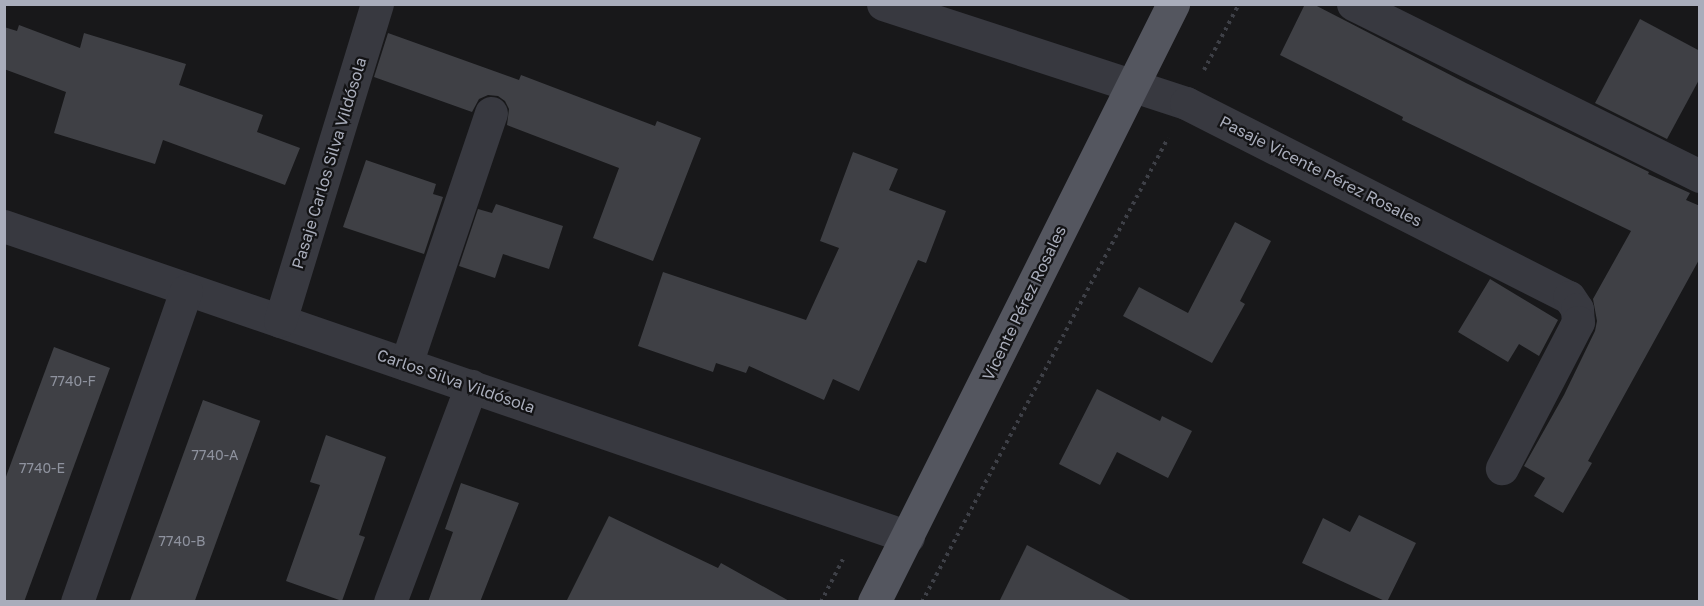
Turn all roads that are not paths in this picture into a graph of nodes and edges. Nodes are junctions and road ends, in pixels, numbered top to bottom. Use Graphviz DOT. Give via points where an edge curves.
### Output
graph roads {
  1 [pos="377,4"];
  2 [pos="883,4"];
  3 [pos="1173,4"];
  4 [pos="1353,4"];
  5 [pos="1131,85"];
  6 [pos="491,114"];
  7 [pos="1700,176"];
  8 [pos="4,226"];
  9 [pos="186,290"];
  10 [pos="280,321"];
  11 [pos="406,364"];
  12 [pos="471,386"];
  13 [pos="1502,468"];
  14 [pos="908,537"];
  15 [pos="77,602"];
  16 [pos="390,602"];
  17 [pos="874,602"];
  1 -- 10 [label="street, Pasaje Carlos Silva Vildósola"];
  2 -- 5 [label="street, Pasaje Vicente Pérez Rosales"];
  3 -- 5 [label="main road, Vicente Pérez Rosales"];
  4 -- 7 [label="street"];
  5 -- 13 [label="street, Pasaje Vicente Pérez Rosales" via="1186,104 1569,297 1577,309 1578,322"];
  5 -- 14 [label="main road, Vicente Pérez Rosales"];
  6 -- 11 [label="street"];
  8 -- 9 [label="street, Carlos Silva Vildósola"];
  9 -- 10 [label="street, Carlos Silva Vildósola"];
  9 -- 15 [label="street"];
  10 -- 11 [label="street, Carlos Silva Vildósola"];
  11 -- 12 [label="street, Carlos Silva Vildósola"];
  12 -- 14 [label="street, Carlos Silva Vildósola"];
  12 -- 16 [label="street"];
  14 -- 17 [label="main road, Vicente Pérez Rosales"];
}
